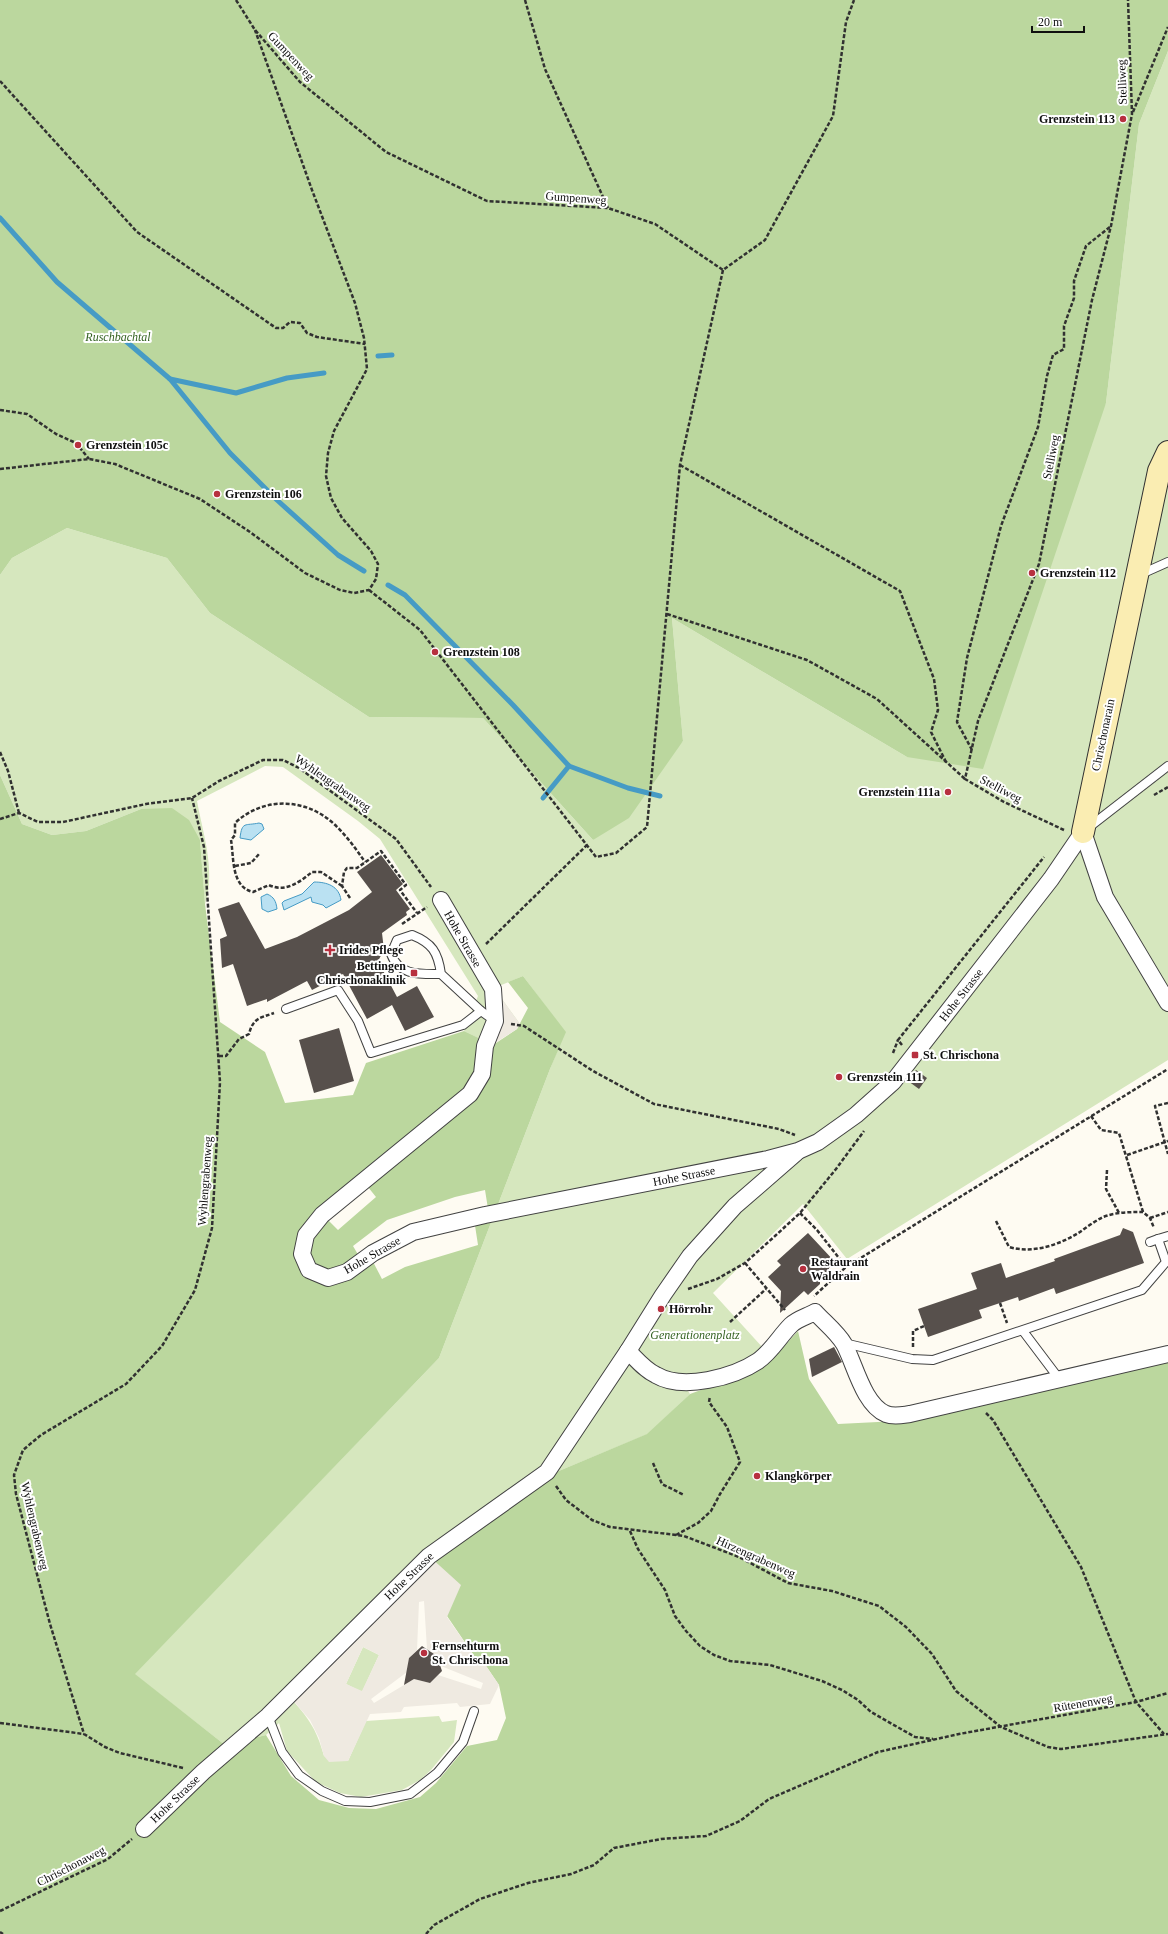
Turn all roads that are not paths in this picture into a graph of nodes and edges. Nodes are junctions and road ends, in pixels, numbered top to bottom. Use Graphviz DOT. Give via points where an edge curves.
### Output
graph roads {
  1 [pos="1168,452"];
  2 [pos="1168,562"];
  3 [pos="1138,575"];
  4 [pos="1168,766"];
  5 [pos="1083,832"];
  6 [pos="441,900"];
  7 [pos="441,974"];
  8 [pos="1168,1003"];
  9 [pos="286,1009"];
  10 [pos="481,1011"];
  11 [pos="495,1021"];
  12 [pos="798,1151"];
  13 [pos="1168,1236"];
  14 [pos="1023,1331"];
  15 [pos="844,1343"];
  16 [pos="628,1351"];
  17 [pos="1168,1354"];
  18 [pos="1060,1380"];
  19 [pos="474,1711"];
  20 [pos="268,1716"];
  21 [pos="144,1829"];
  1 -- 3 [label="street, Chrischonarain" via="1160,471"];
  2 -- 3 [label="lane"];
  3 -- 5 [label="street, Chrischonarain"];
  4 -- 5 [label="lane"];
  5 -- 8 [label="street" via="1105,897"];
  5 -- 12 [label="street, Hohe Strasse" via="1051,879 894,1082 856,1115 818,1142"];
  6 -- 11 [label="street, Hohe Strasse" via="492,988"];
  7 -- 7 [label="lane" via="434,950 425,940 412,935 397,940 391,954 394,963 405,971"];
  7 -- 10 [label="lane"];
  9 -- 10 [label="lane" via="338,990 358,1021 371,1053 463,1025"];
  10 -- 11 [label="lane"];
  11 -- 12 [label="street, Hohe Strasse" via="484,1046 482,1074 470,1094 322,1215 306,1235 302,1254 309,1270 328,1278 347,1272 373,1253 413,1232 485,1215 768,1160"];
  12 -- 16 [label="street, Hohe Strasse" via="711,1230 663,1294"];
  13 -- 14 [label="lane" via="1154,1241 1166,1262 1142,1290"];
  14 -- 15 [label="lane" via="933,1360 912,1359"];
  14 -- 18 [label="lane"];
  15 -- 16 [label="street" via="815,1312 792,1324 776,1345 758,1361 729,1375 698,1381 669,1380 656,1376"];
  15 -- 18 [label="street" via="870,1401 886,1414 896,1416"];
  16 -- 20 [label="street, Hohe Strasse" via="547,1472 429,1556"];
  17 -- 18 [label="street"];
  19 -- 20 [label="lane" via="463,1742 437,1773 410,1794 370,1802 345,1801 322,1791 299,1775 282,1752"];
  20 -- 21 [label="street, Hohe Strasse" via="203,1772"];
}
